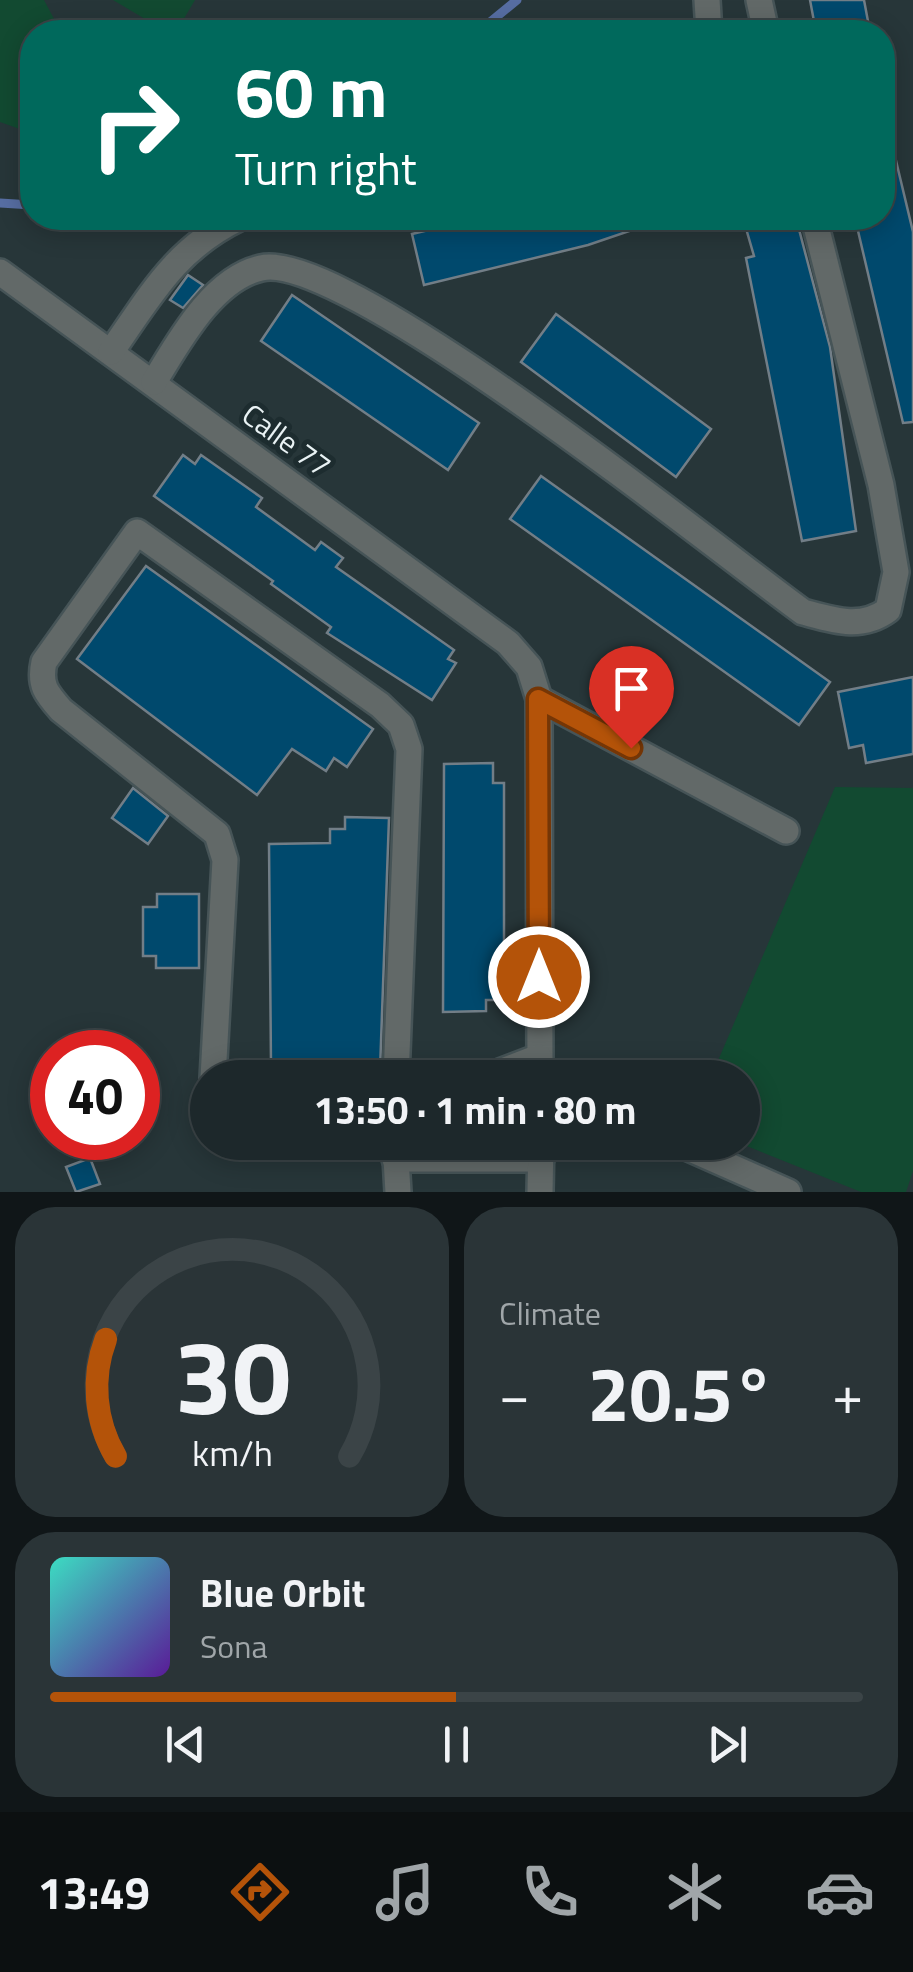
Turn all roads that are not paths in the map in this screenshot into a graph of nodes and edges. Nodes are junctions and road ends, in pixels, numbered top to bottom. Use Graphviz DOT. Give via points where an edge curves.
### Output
graph roads {
  1 [pos="214,230"];
  2 [pos="817,230"];
  3 [pos="0,272"];
  4 [pos="110,352"];
  5 [pos="154,382"];
  6 [pos="538,699"];
  7 [pos="786,831"];
  8 [pos="214,1060"];
  9 [pos="397,1060"];
  10 [pos="540,1060"];
  11 [pos="396,1160"];
  12 [pos="541,1160"];
  13 [pos="711,1160"];
  14 [pos="764,1187"];
  15 [pos="398,1192"];
  16 [pos="540,1192"];
  17 [pos="788,1192"];
  1 -- 4 [label="street" via="164,277"];
  2 -- 5 [label="street" via="896,572 888,610 873,621 803,612 404,323 299,270 264,266 241,275 204,310"];
  3 -- 4 [label="street, Calle 77"];
  4 -- 5 [label="street, Calle 77"];
  5 -- 6 [label="street, Calle 77" via="508,643 529,666"];
  6 -- 7 [label="street"];
  6 -- 10 [label="street"];
  8 -- 9 [label="street" via="225,860 216,834 61,710 40,677 44,662 138,532 401,726 409,749"];
  11 -- 15 [label="street"];
  12 -- 16 [label="street"];
  13 -- 14 [label="street"];
  14 -- 17 [label="street"];
}
